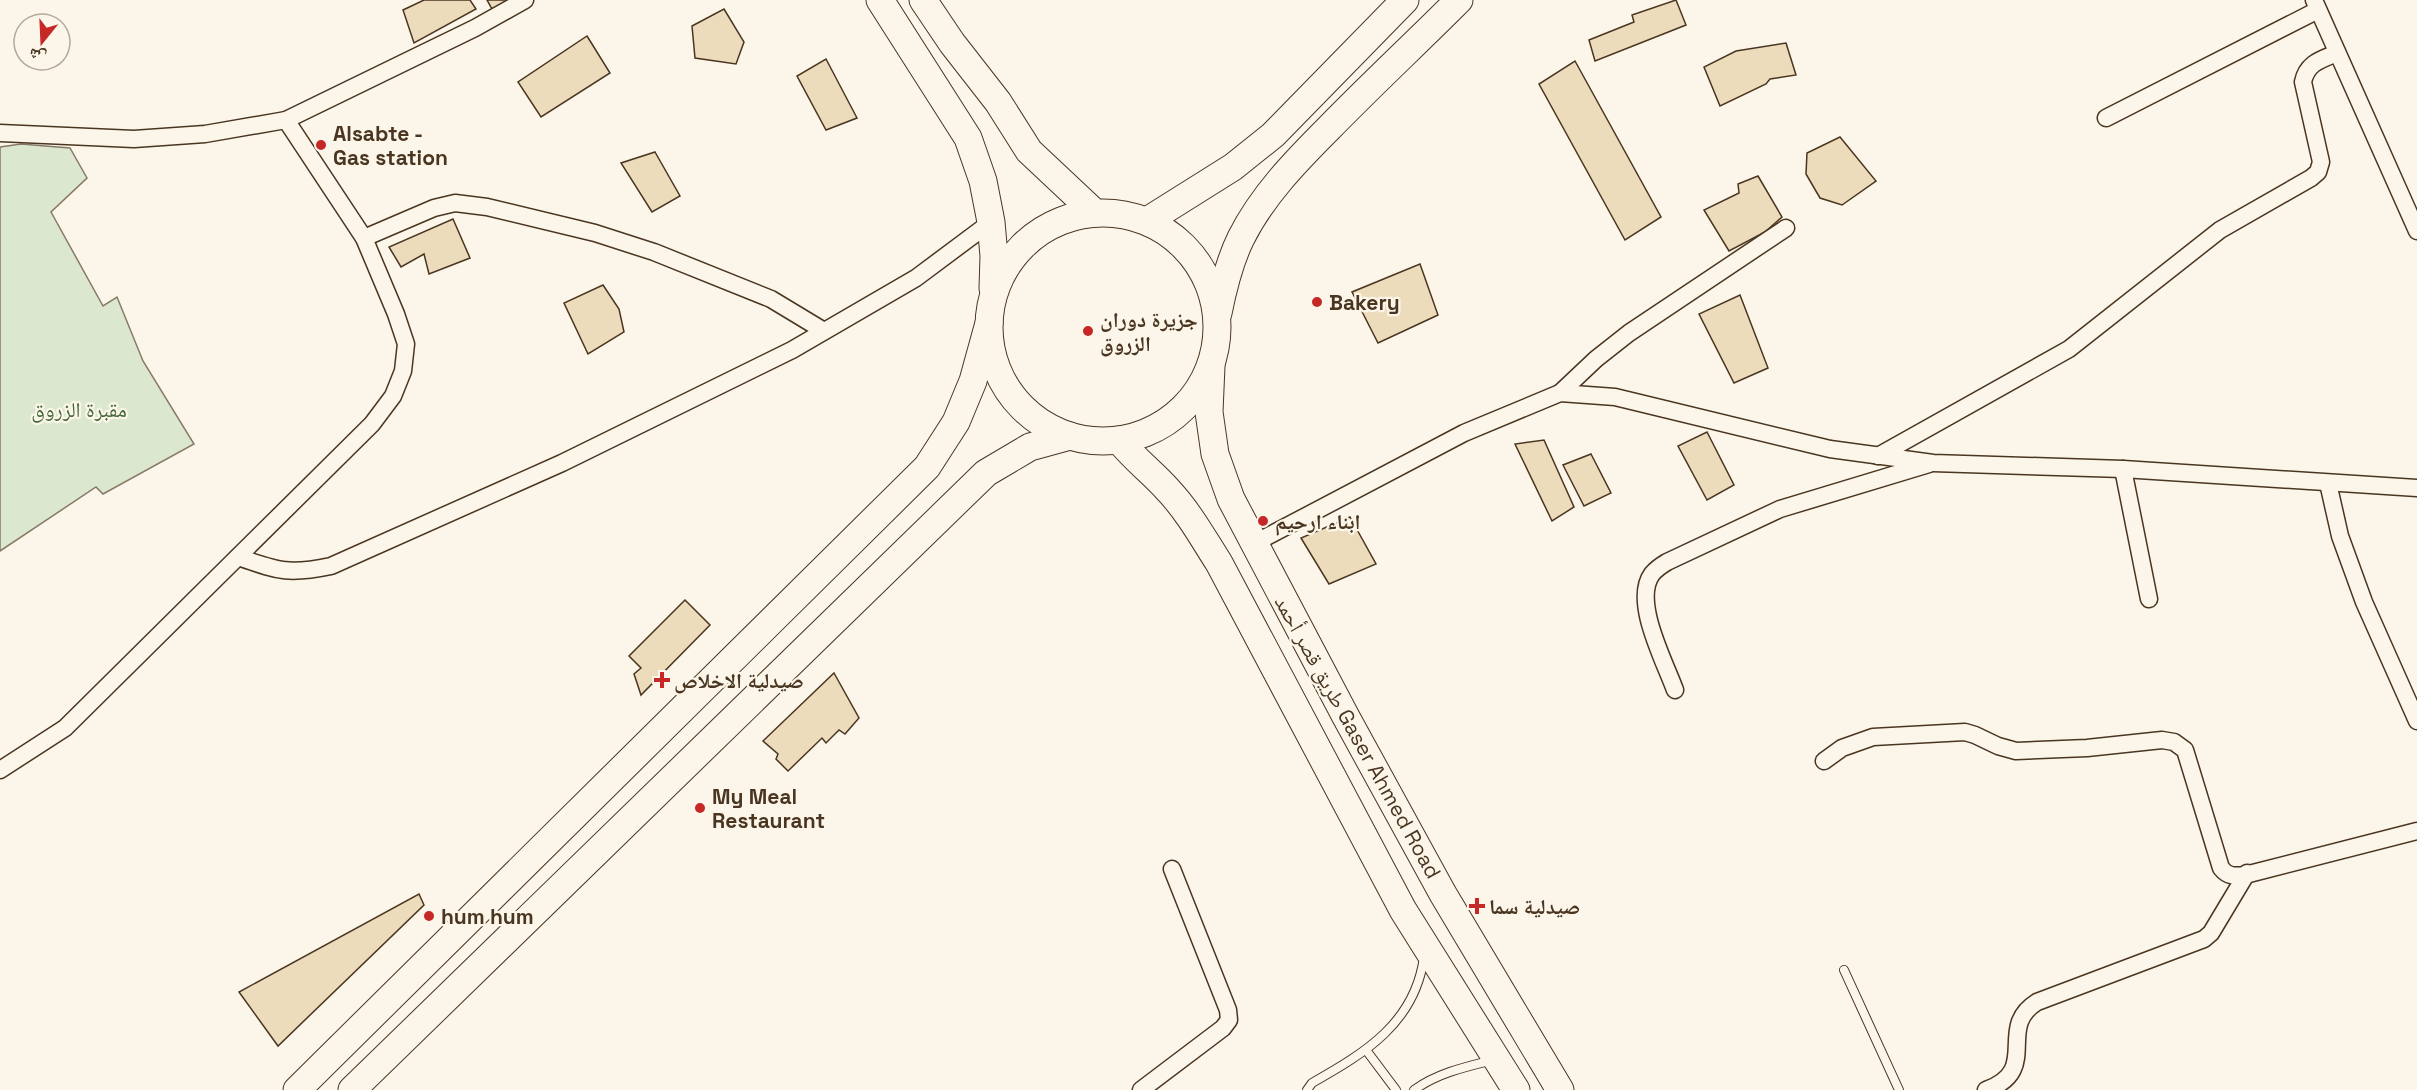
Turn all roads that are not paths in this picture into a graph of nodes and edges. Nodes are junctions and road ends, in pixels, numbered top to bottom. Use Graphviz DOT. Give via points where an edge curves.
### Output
graph roads {
  1 [pos="525,0"];
  2 [pos="880,0"];
  3 [pos="922,0"];
  4 [pos="1405,0"];
  5 [pos="1459,0"];
  6 [pos="2316,5"];
  7 [pos="2337,53"];
  8 [pos="2106,118"];
  9 [pos="286,120"];
  10 [pos="0,133"];
  11 [pos="1095,213"];
  12 [pos="991,222"];
  13 [pos="1147,222"];
  14 [pos="1786,228"];
  15 [pos="2417,231"];
  16 [pos="364,238"];
  17 [pos="991,310"];
  18 [pos="1218,317"];
  19 [pos="824,332"];
  20 [pos="1211,366"];
  21 [pos="1560,393"];
  22 [pos="1070,436"];
  23 [pos="1119,440"];
  24 [pos="1878,456"];
  25 [pos="1933,463"];
  26 [pos="2123,469"];
  27 [pos="2328,483"];
  28 [pos="2417,488"];
  29 [pos="1253,544"];
  30 [pos="238,557"];
  31 [pos="2149,598"];
  32 [pos="1675,690"];
  33 [pos="2417,721"];
  34 [pos="1824,761"];
  35 [pos="0,770"];
  36 [pos="2417,831"];
  37 [pos="1172,869"];
  38 [pos="2247,873"];
  39 [pos="1425,948"];
  40 [pos="1844,970"];
  41 [pos="1366,1050"];
  42 [pos="1504,1079"];
  43 [pos="2013,1083"];
  44 [pos="297,1090"];
  45 [pos="352,1090"];
  46 [pos="1141,1090"];
  47 [pos="1307,1090"];
  48 [pos="1396,1090"];
  49 [pos="1414,1090"];
  50 [pos="1560,1090"];
  51 [pos="1899,1090"];
  52 [pos="1986,1090"];
  1 -- 9 [label="street"];
  2 -- 12 [label="main road" via="968,138 983,181"];
  3 -- 11 [label="main road" via="998,102 1029,151"];
  4 -- 13 [label="main road" via="1273,135 1233,167"];
  5 -- 18 [label="main road" via="1310,147 1264,198 1240,239 1225,279"];
  6 -- 7 [label="street"];
  6 -- 8 [label="street"];
  7 -- 15 [label="street"];
  7 -- 24 [label="street" via="2310,65 2303,82 2321,162 2318,172 2220,230 2069,349"];
  9 -- 10 [label="street" via="204,134 134,139"];
  9 -- 16 [label="street"];
  11 -- 13 [label="main road" via="1130,216"];
  11 -- 17 [label="main road" via="1060,221 1030,239 1007,265"];
  12 -- 17 [label="main road"];
  12 -- 19 [label="street" via="915,278"];
  13 -- 18 [label="main road" via="1166,231 1196,260 1210,287"];
  14 -- 21 [label="street" via="1629,333"];
  16 -- 19 [label="street" via="434,208 455,203 487,207 584,230 654,252 771,299"];
  16 -- 30 [label="street" via="406,344 403,371 393,396 372,424"];
  17 -- 22 [label="main road" via="991,347 1010,393 1026,411"];
  17 -- 44 [label="main road" via="973,381 956,422 927,467"];
  18 -- 20 [label="main road"];
  19 -- 30 [label="street" via="562,463 331,566 293,572"];
  20 -- 23 [label="main road" via="1185,407 1166,423"];
  20 -- 29 [label="main road, طريق قصر أحمد Gaser Ahmed Road" via="1209,412 1215,454"];
  21 -- 24 [label="street" via="1615,397 1830,449"];
  21 -- 29 [label="street" via="1464,433"];
  22 -- 23 [label="main road" via="1094,441"];
  22 -- 45 [label="main road" via="1030,447 986,473"];
  23 -- 39 [label="main road, طريق قصر أحمد Gaser Ahmed Road" via="1168,489 1219,563"];
  24 -- 25 [label="street"];
  25 -- 26 [label="street"];
  25 -- 32 [label="street" via="1780,509 1667,562 1652,574 1645,608"];
  26 -- 27 [label="street"];
  26 -- 31 [label="street"];
  27 -- 28 [label="street"];
  27 -- 33 [label="street" via="2344,547 2364,602"];
  29 -- 50 [label="main road, طريق قصر أحمد Gaser Ahmed Road" via="1443,894"];
  30 -- 35 [label="street" via="65,728"];
  34 -- 38 [label="street" via="1842,748 1873,737 1975,735 2016,751 2174,742 2185,750 2188,758 2221,868 2231,876"];
  36 -- 38 [label="street"];
  37 -- 46 [label="street" via="1229,1020 1224,1028"];
  38 -- 43 [label="street" via="2204,939 2026,1009 2020,1019"];
  39 -- 41 [label="lane" via="1414,997 1400,1019"];
  39 -- 42 [label="main road, طريق قصر أحمد Gaser Ahmed Road"];
  40 -- 51 [label="lane"];
  41 -- 47 [label="lane"];
  41 -- 48 [label="lane"];
  42 -- 49 [label="lane" via="1464,1067"];
  43 -- 52 [label="street"];
}
